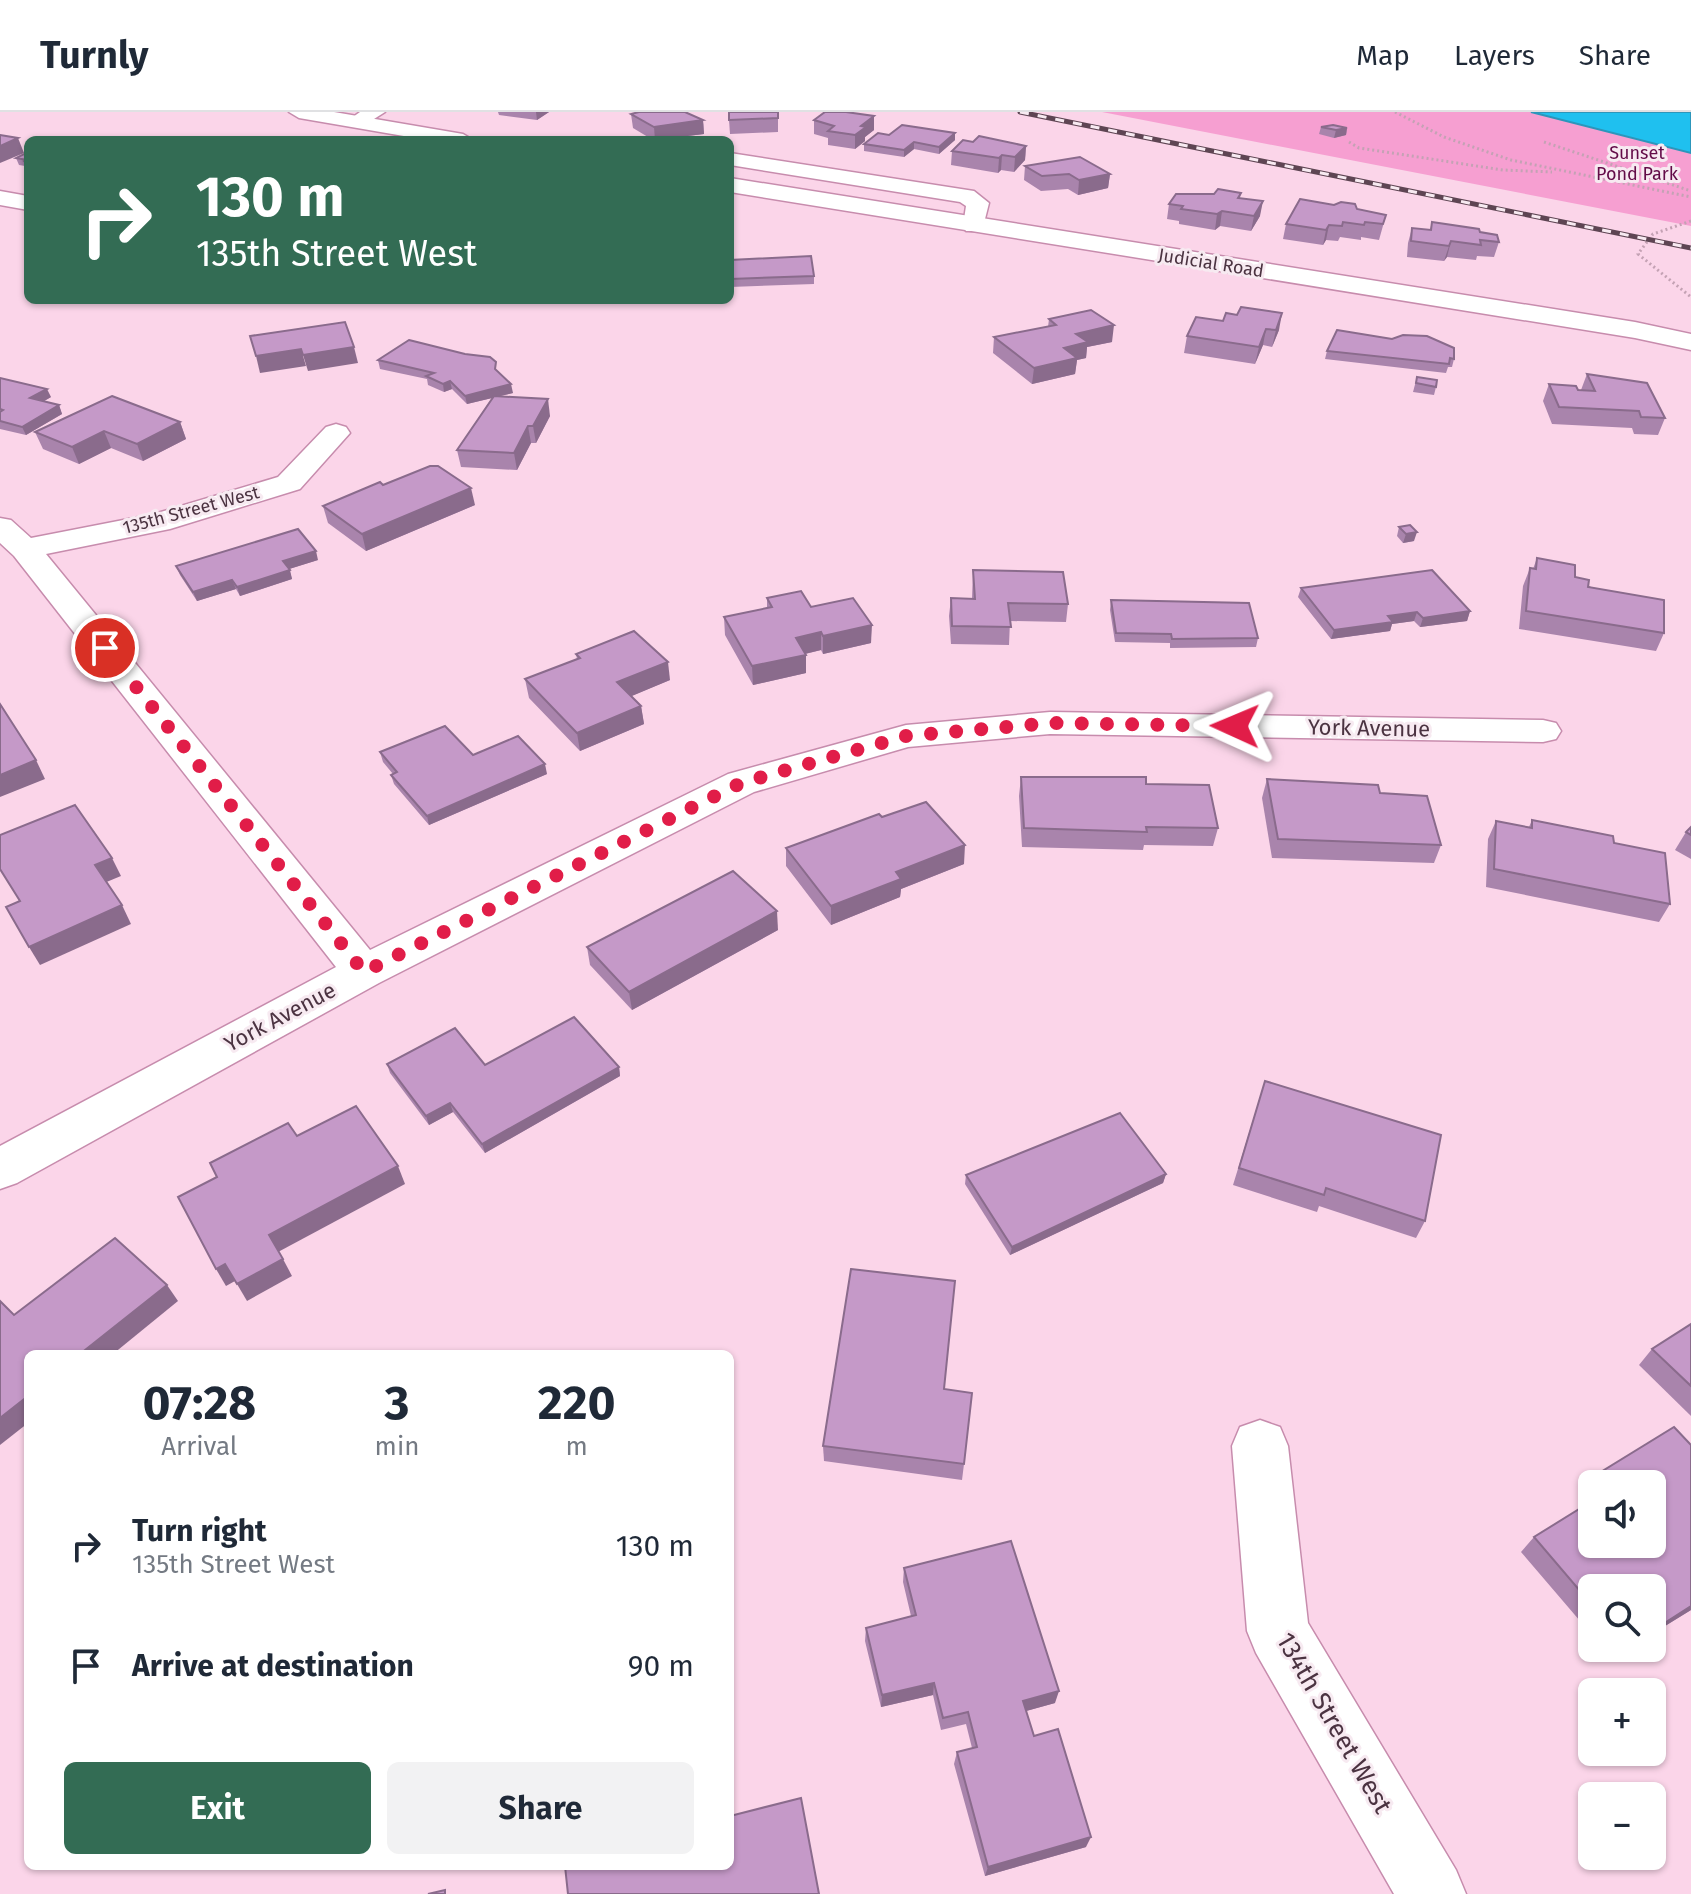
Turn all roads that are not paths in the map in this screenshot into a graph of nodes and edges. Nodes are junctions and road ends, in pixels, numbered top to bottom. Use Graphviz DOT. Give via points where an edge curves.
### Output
graph roads {
  1 [pos="299,112"];
  2 [pos="375,112"];
  3 [pos="356,122"];
  4 [pos="439,136"];
  5 [pos="734,160"];
  6 [pos="734,186"];
  7 [pos="0,198"];
  8 [pos="24,202"];
  9 [pos="974,226"];
  10 [pos="1691,342"];
  11 [pos="336,433"];
  12 [pos="12,538"];
  13 [pos="1543,731"];
  14 [pos="364,972"];
  15 [pos="0,1169"];
  16 [pos="1260,1446"];
  17 [pos="1432,1894"];
  1 -- 3 [label="street"];
  2 -- 3 [label="street"];
  3 -- 4 [label="street"];
  5 -- 9 [label="street" via="966,196 978,203"];
  6 -- 9 [label="street, Judicial Road"];
  7 -- 8 [label="street"];
  9 -- 10 [label="street, Judicial Road"];
  11 -- 12 [label="street, 135th Street West" via="289,483 159,522"];
  12 -- 14 [label="street, 135th Street West"];
  13 -- 14 [label="street, York Avenue" via="1050,723 906,736 741,783"];
  14 -- 15 [label="street, York Avenue"];
  16 -- 17 [label="street, 134th Street West" via="1278,1631"];
}
